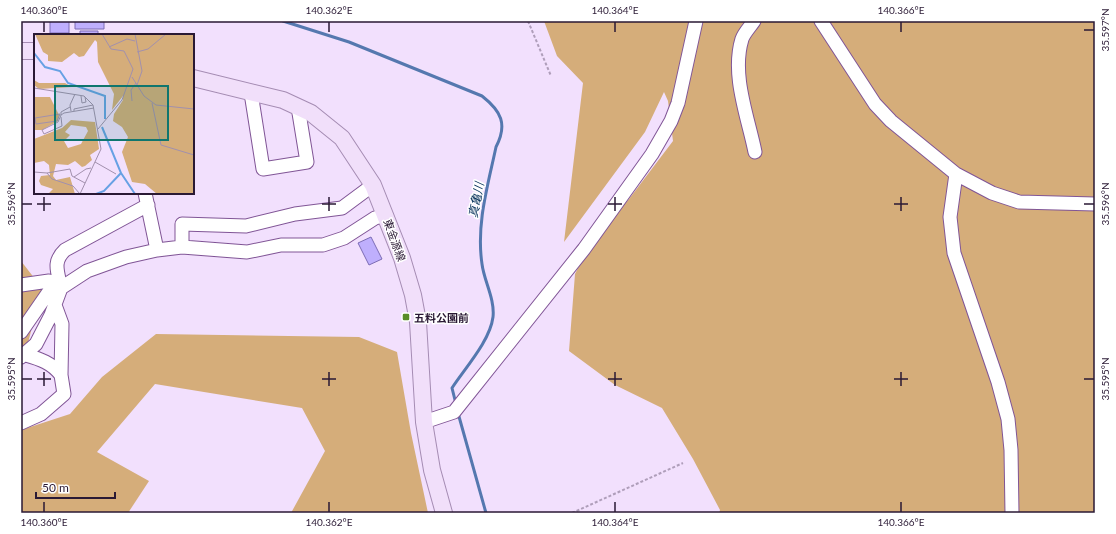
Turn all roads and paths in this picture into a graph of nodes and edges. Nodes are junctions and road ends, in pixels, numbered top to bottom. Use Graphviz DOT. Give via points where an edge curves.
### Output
graph roads {
  1 [pos="528,21"];
  2 [pos="696,21"];
  3 [pos="754,21"];
  4 [pos="821,21"];
  5 [pos="21,50"];
  6 [pos="34,51"];
  7 [pos="551,76"];
  8 [pos="194,80"];
  9 [pos="251,92"];
  10 [pos="298,107"];
  11 [pos="755,152"];
  12 [pos="956,174"];
  13 [pos="373,184"];
  14 [pos="146,199"];
  15 [pos="1095,204"];
  16 [pos="386,215"];
  17 [pos="182,247"];
  18 [pos="157,250"];
  19 [pos="21,285"];
  20 [pos="61,288"];
  21 [pos="55,305"];
  22 [pos="21,332"];
  23 [pos="23,356"];
  24 [pos="61,375"];
  25 [pos="424,422"];
  26 [pos="21,423"];
  27 [pos="683,463"];
  28 [pos="444,513"];
  29 [pos="572,513"];
  30 [pos="1012,513"];
  1 -- 7 [label="path"];
  2 -- 25 [label="street" via="678,103 652,154 584,249 454,412"];
  3 -- 11 [label="street" via="743,38 739,56 740,80"];
  4 -- 12 [label="street" via="875,104 891,121"];
  5 -- 6 [label="main road"];
  8 -- 9 [label="main road, 東金源線"];
  9 -- 10 [label="main road, 東金源線" via="283,100"];
  9 -- 10 [label="street" via="263,169 307,162"];
  10 -- 13 [label="main road, 東金源線" via="311,113 342,138"];
  12 -- 15 [label="street" via="992,194 1019,202"];
  12 -- 30 [label="street" via="950,217 954,253 1008,419"];
  13 -- 16 [label="main road, 東金源線"];
  13 -- 17 [label="street" via="342,208 295,214 246,226 182,224"];
  14 -- 18 [label="street"];
  14 -- 20 [label="street" via="58,257 56,263"];
  16 -- 17 [label="street" via="375,218 344,238 323,245 281,245 247,252"];
  16 -- 25 [label="main road, 東金源線" via="402,258 418,322"];
  17 -- 18 [label="street"];
  18 -- 20 [label="street" via="126,257 87,271"];
  19 -- 20 [label="street" via="50,281"];
  20 -- 21 [label="street"];
  20 -- 22 [label="street" via="48,293"];
  21 -- 23 [label="street" via="36,344"];
  21 -- 24 [label="street" via="62,324"];
  23 -- 24 [label="street" via="44,360"];
  24 -- 26 [label="street" via="64,394 41,414"];
  25 -- 28 [label="main road, 東金源線" via="432,470"];
  27 -- 29 [label="path"];
}
